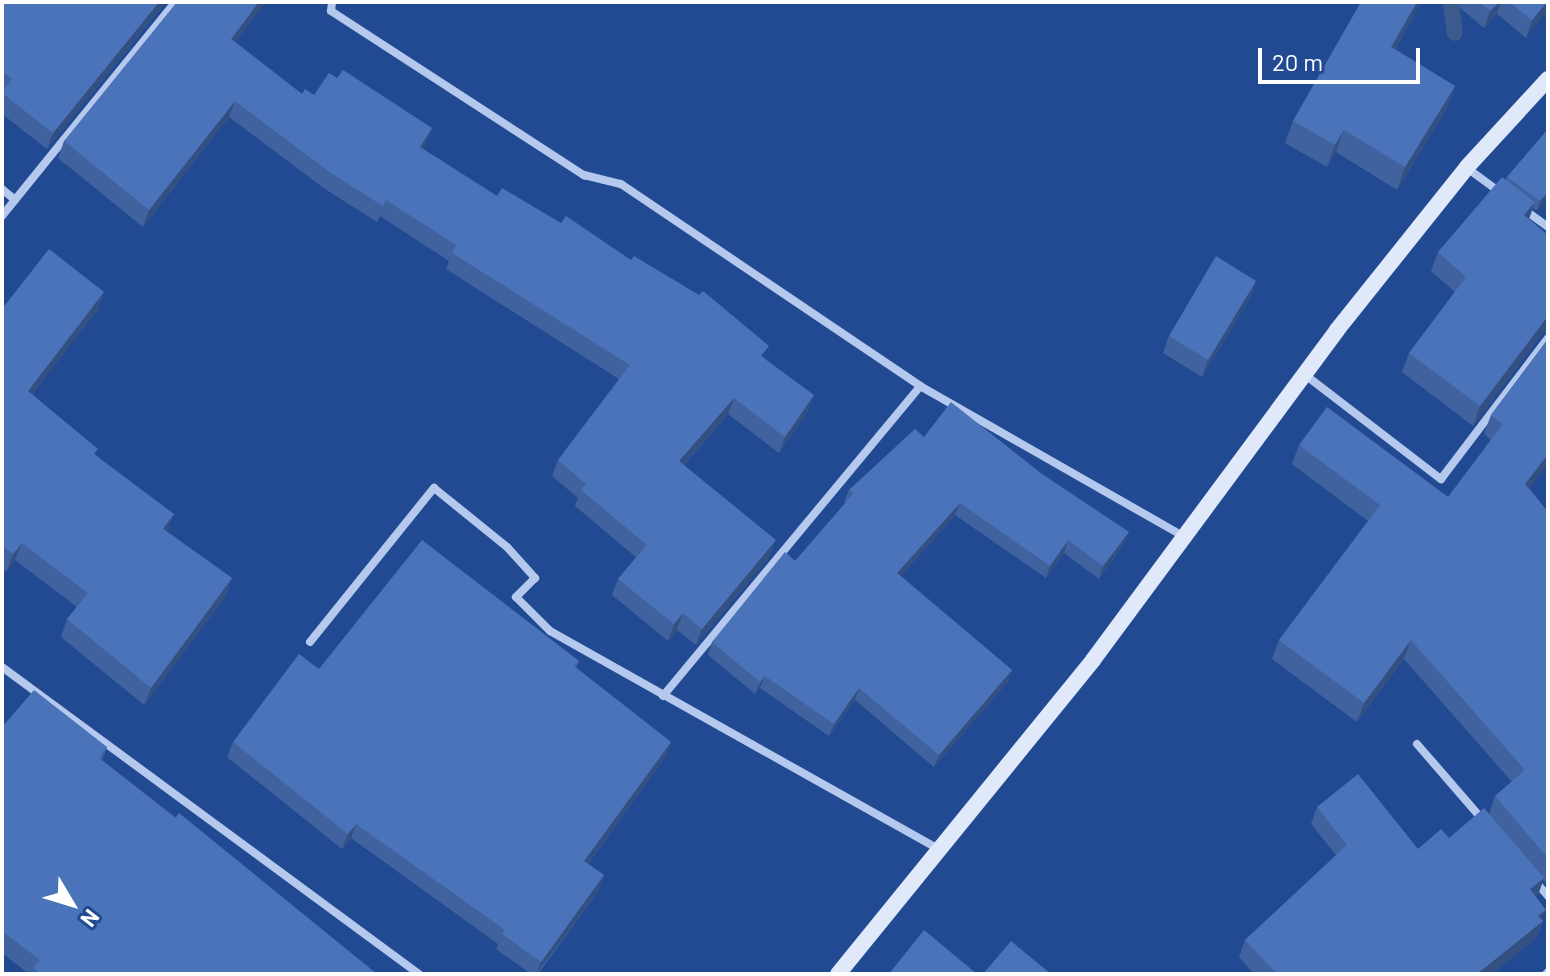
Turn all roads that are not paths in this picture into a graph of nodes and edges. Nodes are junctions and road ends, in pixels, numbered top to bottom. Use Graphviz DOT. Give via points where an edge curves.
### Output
graph roads {
  1 [pos="175,2"];
  2 [pos="332,2"];
  3 [pos="1548,79"];
  4 [pos="1467,167"];
  5 [pos="2,189"];
  6 [pos="15,200"];
  7 [pos="2,216"];
  8 [pos="1548,227"];
  9 [pos="1548,338"];
  10 [pos="1304,374"];
  11 [pos="920,386"];
  12 [pos="1183,536"];
  13 [pos="310,642"];
  14 [pos="2,667"];
  15 [pos="663,696"];
  16 [pos="1417,744"];
  17 [pos="1487,826"];
  18 [pos="939,849"];
  19 [pos="1528,873"];
  20 [pos="1548,896"];
  21 [pos="419,974"];
  22 [pos="838,974"];
  1 -- 6 [label="street"];
  2 -- 11 [label="street" via="331,11 584,175 621,184"];
  3 -- 4 [label="street"];
  4 -- 8 [label="street"];
  4 -- 10 [label="street"];
  5 -- 6 [label="street"];
  6 -- 7 [label="street"];
  9 -- 10 [label="street" via="1441,479"];
  10 -- 12 [label="street"];
  11 -- 12 [label="street"];
  11 -- 15 [label="street"];
  12 -- 18 [label="street" via="1093,660"];
  13 -- 15 [label="street" via="434,488 507,547 535,578 516,597 550,631"];
  14 -- 21 [label="street"];
  15 -- 18 [label="street"];
  16 -- 17 [label="street"];
  18 -- 22 [label="street"];
  19 -- 20 [label="street"];
}
